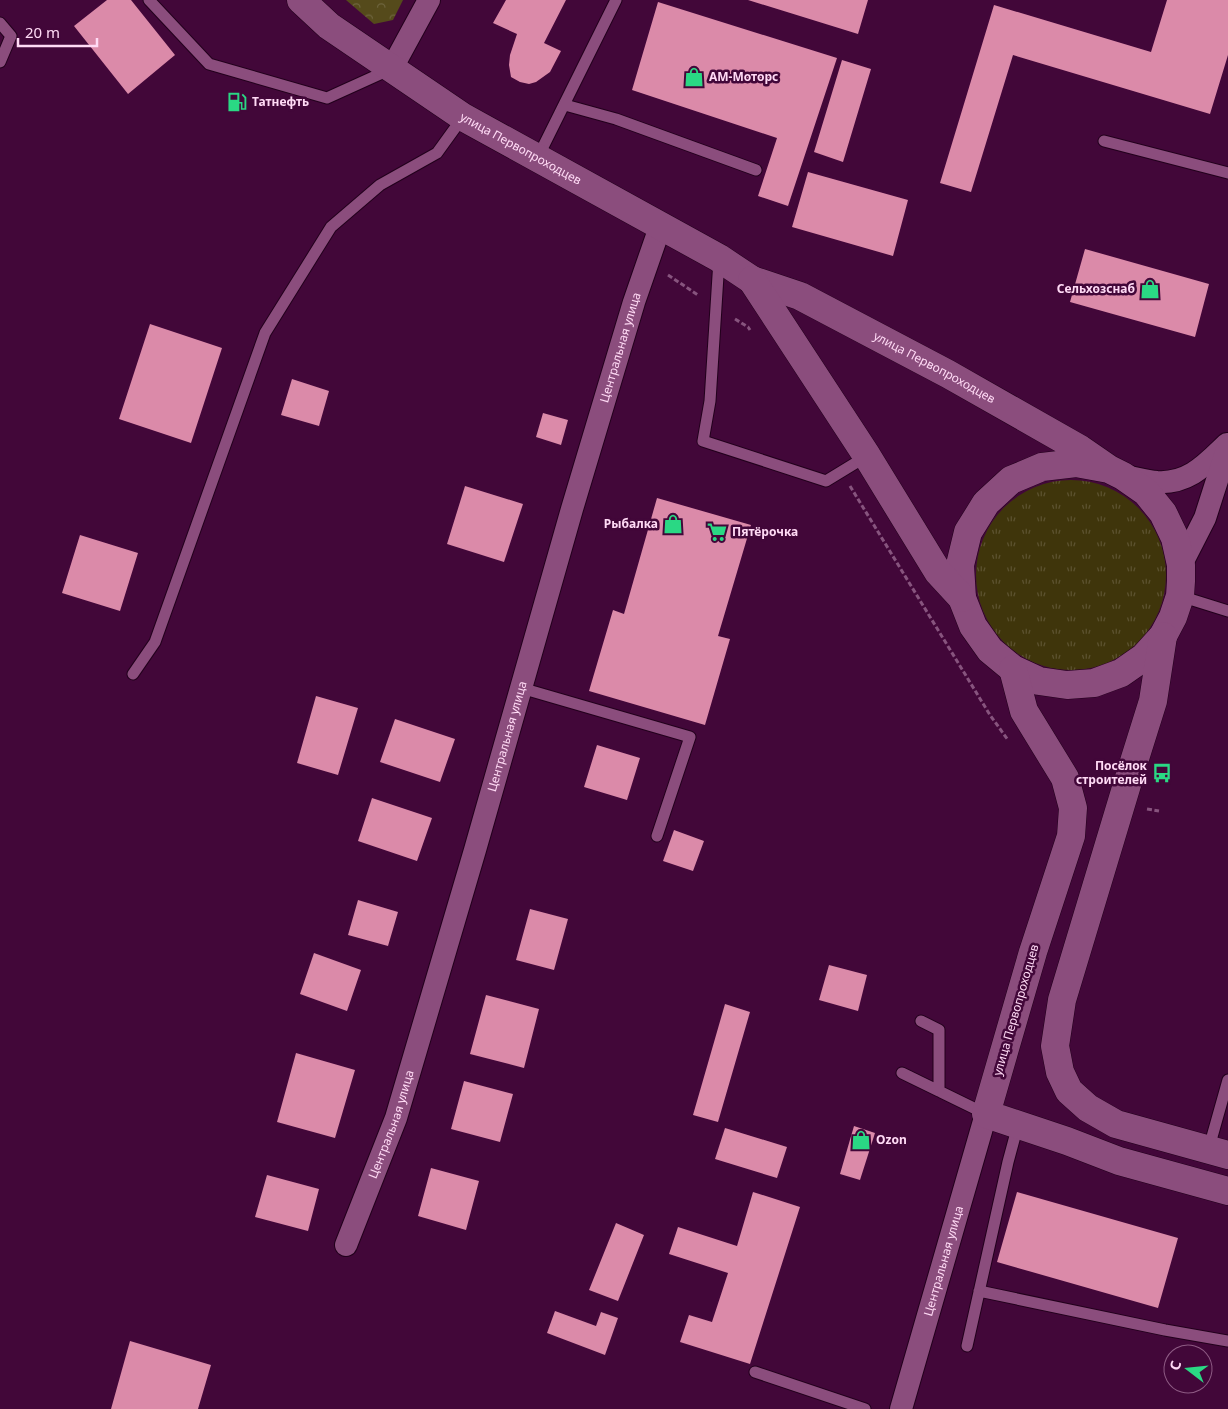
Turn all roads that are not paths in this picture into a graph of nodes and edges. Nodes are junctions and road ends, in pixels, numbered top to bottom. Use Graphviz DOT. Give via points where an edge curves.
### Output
graph roads {
  1 [pos="149,0"];
  2 [pos="301,0"];
  3 [pos="429,0"];
  4 [pos="616,0"];
  5 [pos="0,23"];
  6 [pos="0,62"];
  7 [pos="392,68"];
  8 [pos="565,105"];
  9 [pos="463,117"];
  10 [pos="1104,141"];
  11 [pos="538,158"];
  12 [pos="756,170"];
  13 [pos="1228,173"];
  14 [pos="660,227"];
  15 [pos="719,258"];
  16 [pos="752,280"];
  17 [pos="1228,444"];
  18 [pos="867,456"];
  19 [pos="1116,473"];
  20 [pos="1181,565"];
  21 [pos="1180,596"];
  22 [pos="962,598"];
  23 [pos="1228,611"];
  24 [pos="1163,636"];
  25 [pos="1013,669"];
  26 [pos="133,674"];
  27 [pos="521,688"];
  28 [pos="657,836"];
  29 [pos="922,1021"];
  30 [pos="902,1073"];
  31 [pos="1228,1080"];
  32 [pos="939,1091"];
  33 [pos="986,1114"];
  34 [pos="1018,1125"];
  35 [pos="1218,1153"];
  36 [pos="1228,1191"];
  37 [pos="346,1245"];
  38 [pos="979,1291"];
  39 [pos="1228,1342"];
  40 [pos="967,1346"];
  41 [pos="755,1372"];
  42 [pos="864,1409"];
  43 [pos="901,1409"];
  1 -- 7 [label="lane" via="209,64 328,98"];
  2 -- 7 [label="street, улица Первопроходцев" via="329,26"];
  3 -- 7 [label="street"];
  4 -- 8 [label="lane"];
  5 -- 6 [label="lane" via="11,36"];
  7 -- 9 [label="street, улица Первопроходцев"];
  8 -- 11 [label="lane"];
  8 -- 12 [label="lane" via="616,119"];
  9 -- 11 [label="street, улица Первопроходцев"];
  9 -- 26 [label="lane" via="437,153 380,185 331,227 265,333 155,642"];
  10 -- 13 [label="lane"];
  11 -- 14 [label="street, улица Первопроходцев"];
  14 -- 15 [label="street, улица Первопроходцев"];
  14 -- 27 [label="street, Центральная улица" via="634,302"];
  15 -- 16 [label="street, улица Первопроходцев"];
  15 -- 18 [label="lane" via="710,401 703,441 826,481"];
  16 -- 18 [label="street, улица Первопроходцев"];
  16 -- 19 [label="street, улица Первопроходцев" via="800,296 948,374"];
  17 -- 19 [label="street" via="1203,468 1179,481 1157,482"];
  17 -- 20 [label="street" via="1205,518"];
  18 -- 22 [label="street, улица Первопроходцев" via="938,572"];
  19 -- 20 [label="street, улица Первопроходцев" via="1146,492 1164,513 1176,538"];
  19 -- 22 [label="street, улица Первопроходцев" via="1076,463 1042,466 1011,480 986,502 968,532 960,565"];
  20 -- 21 [label="street, улица Первопроходцев"];
  21 -- 23 [label="lane"];
  21 -- 24 [label="street, улица Первопроходцев"];
  22 -- 25 [label="street, улица Первопроходцев" via="973,626 990,650"];
  24 -- 25 [label="street, улица Первопроходцев" via="1144,657 1121,673 1094,682 1066,685 1039,680"];
  24 -- 35 [label="street, улица Первопроходцев" via="1153,701 1062,1000 1055,1046 1060,1072 1069,1090 1088,1108 1116,1124"];
  25 -- 33 [label="street, улица Первопроходцев" via="1024,711 1065,778 1073,808 1071,836"];
  27 -- 28 [label="lane" via="690,737"];
  27 -- 37 [label="street, Центральная улица" via="396,1118"];
  29 -- 32 [label="lane" via="939,1030"];
  30 -- 32 [label="lane"];
  31 -- 35 [label="lane"];
  32 -- 33 [label="lane"];
  33 -- 34 [label="street"];
  33 -- 43 [label="street, Центральная улица"];
  34 -- 36 [label="street" via="1120,1161"];
  34 -- 38 [label="lane"];
  38 -- 39 [label="lane"];
  38 -- 40 [label="lane"];
  41 -- 42 [label="lane"];
}
